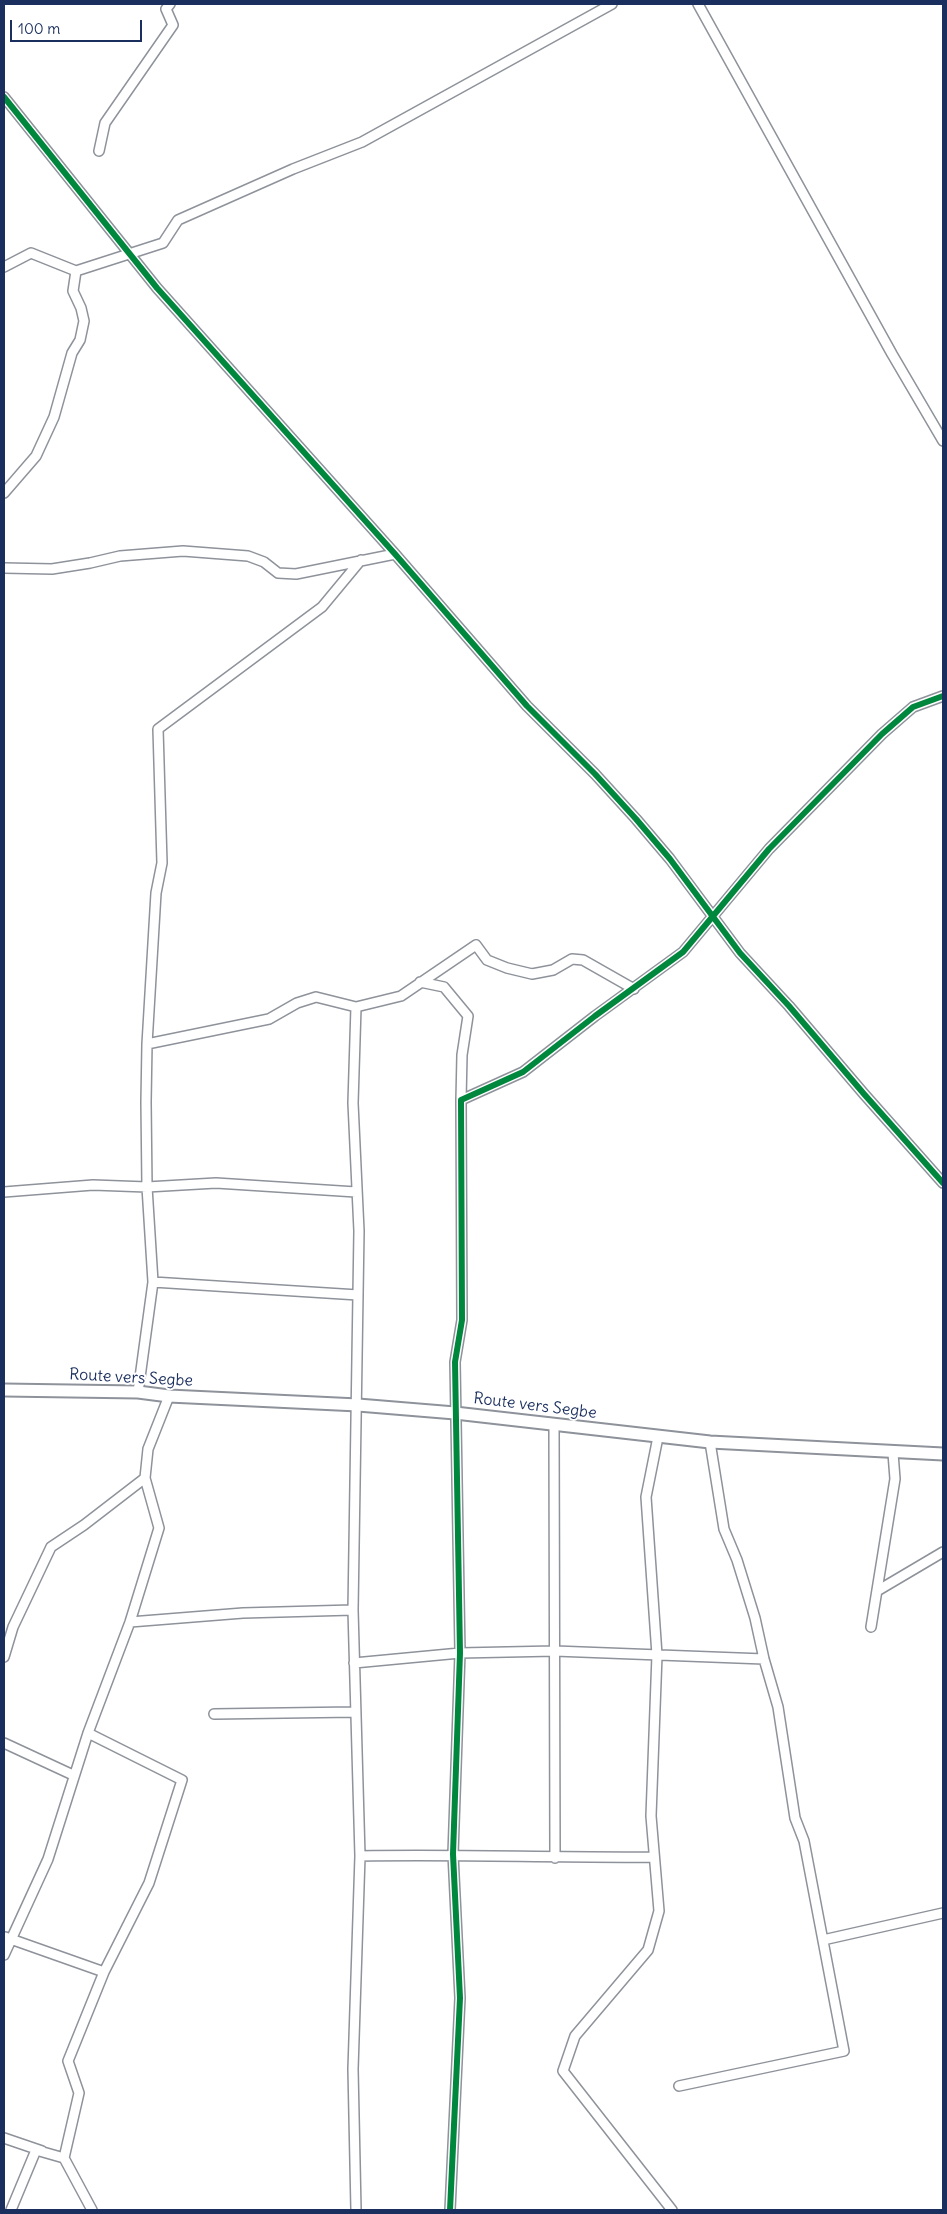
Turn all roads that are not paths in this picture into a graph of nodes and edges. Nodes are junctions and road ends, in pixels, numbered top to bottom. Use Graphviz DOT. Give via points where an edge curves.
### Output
graph roads {
  1 [pos="170,4"];
  2 [pos="612,4"];
  3 [pos="698,4"];
  4 [pos="4,97"];
  5 [pos="99,151"];
  6 [pos="131,255"];
  7 [pos="4,266"];
  8 [pos="76,271"];
  9 [pos="943,441"];
  10 [pos="4,493"];
  11 [pos="395,554"];
  12 [pos="361,560"];
  13 [pos="4,568"];
  14 [pos="943,696"];
  15 [pos="712,917"];
  16 [pos="420,982"];
  17 [pos="634,989"];
  18 [pos="356,1007"];
  19 [pos="147,1044"];
  20 [pos="462,1100"];
  21 [pos="943,1183"];
  22 [pos="146,1187"];
  23 [pos="4,1192"];
  24 [pos="356,1192"];
  25 [pos="153,1282"];
  26 [pos="358,1295"];
  27 [pos="4,1390"];
  28 [pos="138,1392"];
  29 [pos="169,1396"];
  30 [pos="358,1404"];
  31 [pos="455,1413"];
  32 [pos="554,1424"];
  33 [pos="658,1437"];
  34 [pos="710,1442"];
  35 [pos="893,1453"];
  36 [pos="943,1454"];
  37 [pos="145,1478"];
  38 [pos="943,1552"];
  39 [pos="877,1591"];
  40 [pos="353,1610"];
  41 [pos="130,1622"];
  42 [pos="871,1627"];
  43 [pos="555,1651"];
  44 [pos="460,1653"];
  45 [pos="657,1655"];
  46 [pos="4,1656"];
  47 [pos="764,1659"];
  48 [pos="354,1662"];
  49 [pos="355,1712"];
  50 [pos="214,1714"];
  51 [pos="88,1733"];
  52 [pos="4,1743"];
  53 [pos="74,1775"];
  54 [pos="453,1854"];
  55 [pos="360,1856"];
  56 [pos="653,1857"];
  57 [pos="554,1858"];
  58 [pos="943,1913"];
  59 [pos="6,1938"];
  60 [pos="824,1940"];
  61 [pos="4,1955"];
  62 [pos="104,1972"];
  63 [pos="679,2086"];
  64 [pos="4,2138"];
  65 [pos="64,2158"];
  66 [pos="11,2210"];
  67 [pos="92,2210"];
  68 [pos="356,2210"];
  69 [pos="450,2210"];
  70 [pos="672,2210"];
  1 -- 5 [label="street" via="166,9 173,25 105,123"];
  2 -- 6 [label="street" via="362,142 178,220 163,243"];
  3 -- 9 [label="street"];
  4 -- 6 [label="street"];
  6 -- 8 [label="street"];
  6 -- 11 [label="street"];
  7 -- 8 [label="street" via="31,253"];
  8 -- 10 [label="street" via="73,291 82,308 84,321 80,340 72,353 54,417 36,456"];
  11 -- 12 [label="street"];
  11 -- 15 [label="street" via="527,706 636,819"];
  12 -- 13 [label="street" via="296,574 278,573 264,562 248,556 183,551 120,556 52,569"];
  12 -- 19 [label="street" via="322,607 158,729 162,863 156,893"];
  14 -- 15 [label="street" via="913,707 882,734 769,849"];
  15 -- 17 [label="street" via="683,952"];
  15 -- 21 [label="street"];
  16 -- 17 [label="street" via="476,945 487,960 532,974 552,970 572,959 584,960"];
  16 -- 18 [label="street" via="401,996"];
  16 -- 20 [label="street" via="444,987 468,1016 462,1056"];
  17 -- 20 [label="street" via="524,1072"];
  18 -- 19 [label="street" via="316,997 296,1003 269,1019"];
  18 -- 24 [label="street" via="353,1103"];
  19 -- 22 [label="street"];
  20 -- 31 [label="street" via="462,1320 455,1362"];
  22 -- 23 [label="street" via="93,1185"];
  22 -- 24 [label="street" via="216,1183"];
  22 -- 25 [label="street"];
  24 -- 26 [label="street"];
  25 -- 26 [label="street"];
  25 -- 28 [label="street"];
  26 -- 30 [label="street"];
  27 -- 28 [label="main road, Route vers Segbe"];
  28 -- 29 [label="main road, Route vers Segbe"];
  29 -- 30 [label="main road, Route vers Segbe"];
  29 -- 37 [label="street" via="148,1449"];
  30 -- 31 [label="main road, Route vers Segbe"];
  30 -- 40 [label="street"];
  31 -- 32 [label="main road, Route vers Segbe"];
  31 -- 44 [label="street"];
  32 -- 33 [label="main road, Route vers Segbe"];
  32 -- 43 [label="street"];
  33 -- 34 [label="main road, Route vers Segbe"];
  33 -- 45 [label="street" via="646,1497"];
  34 -- 35 [label="main road, Route vers Segbe"];
  34 -- 47 [label="street" via="724,1529 755,1618"];
  35 -- 36 [label="main road, Route vers Segbe"];
  35 -- 39 [label="street" via="895,1479"];
  37 -- 41 [label="street" via="159,1528"];
  37 -- 46 [label="street" via="51,1547 13,1627"];
  38 -- 39 [label="street"];
  39 -- 42 [label="street"];
  40 -- 41 [label="street" via="243,1613"];
  40 -- 48 [label="street"];
  41 -- 51 [label="street"];
  43 -- 44 [label="street"];
  43 -- 45 [label="street"];
  43 -- 57 [label="street"];
  44 -- 48 [label="street"];
  44 -- 54 [label="street"];
  45 -- 47 [label="street"];
  45 -- 56 [label="street" via="651,1816"];
  47 -- 60 [label="street" via="778,1707 795,1818 804,1840"];
  48 -- 49 [label="street"];
  49 -- 50 [label="street"];
  49 -- 55 [label="street"];
  51 -- 53 [label="street"];
  51 -- 62 [label="street" via="182,1780 149,1883"];
  52 -- 53 [label="street"];
  53 -- 59 [label="street" via="48,1859"];
  54 -- 55 [label="street"];
  54 -- 57 [label="street"];
  54 -- 69 [label="street" via="460,1998"];
  55 -- 68 [label="street" via="353,2069"];
  56 -- 57 [label="street"];
  56 -- 70 [label="street" via="658,1911 648,1950 575,2036 563,2071"];
  58 -- 60 [label="street"];
  59 -- 61 [label="street"];
  59 -- 62 [label="street"];
  60 -- 63 [label="street" via="844,2051"];
  62 -- 65 [label="street" via="68,2061 78,2093"];
  64 -- 65 [label="street"];
  65 -- 66 [label="street" via="36,2150"];
  65 -- 67 [label="street"];
}
